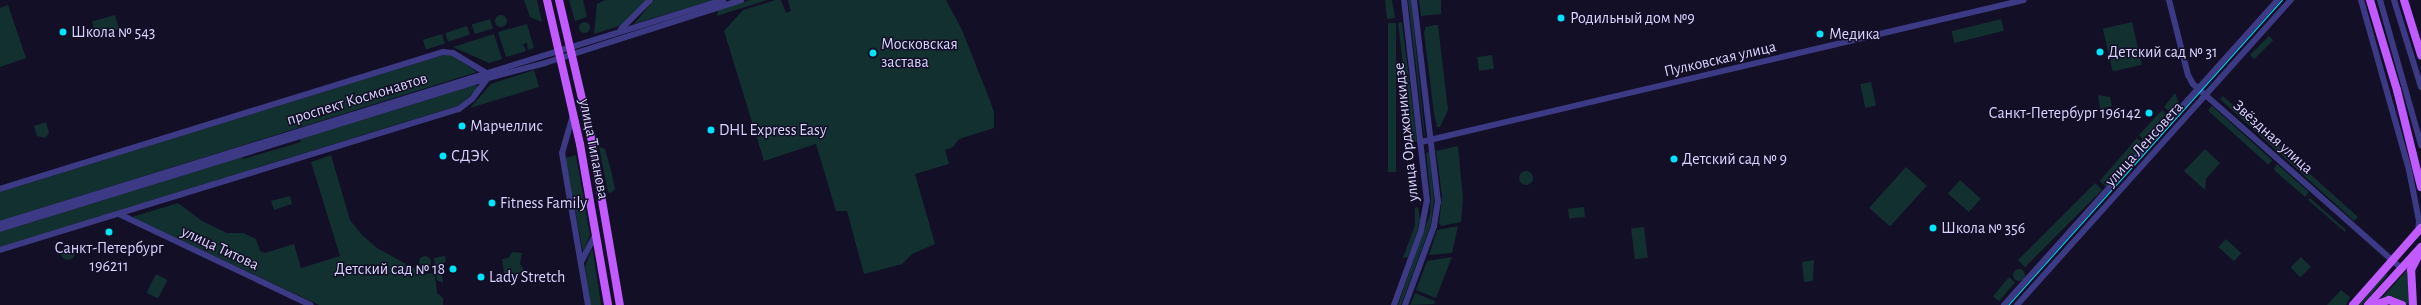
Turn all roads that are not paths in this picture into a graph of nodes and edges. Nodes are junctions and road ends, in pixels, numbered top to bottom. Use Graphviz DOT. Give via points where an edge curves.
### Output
graph roads {
  1 [pos="546,0"];
  2 [pos="559,0"];
  3 [pos="650,0"];
  4 [pos="723,0"];
  5 [pos="741,0"];
  6 [pos="1404,0"];
  7 [pos="1414,0"];
  8 [pos="2024,0"];
  9 [pos="2169,0"];
  10 [pos="2278,0"];
  11 [pos="2291,0"];
  12 [pos="2361,0"];
  13 [pos="2370,0"];
  14 [pos="2380,0"];
  15 [pos="2394,0"];
  16 [pos="2404,0"];
  17 [pos="620,30"];
  18 [pos="572,50"];
  19 [pos="560,54"];
  20 [pos="2421,55"];
  21 [pos="487,75"];
  22 [pos="2421,87"];
  23 [pos="2199,88"];
  24 [pos="2206,94"];
  25 [pos="573,113"];
  26 [pos="1431,141"];
  27 [pos="1421,142"];
  28 [pos="2421,145"];
  29 [pos="2421,187"];
  30 [pos="0,189"];
  31 [pos="119,214"];
  32 [pos="0,224"];
  33 [pos="0,229"];
  34 [pos="2419,230"];
  35 [pos="596,234"];
  36 [pos="2421,248"];
  37 [pos="0,250"];
  38 [pos="2392,261"];
  39 [pos="581,262"];
  40 [pos="2401,268"];
  41 [pos="312,305"];
  42 [pos="588,305"];
  43 [pos="608,305"];
  44 [pos="620,305"];
  45 [pos="1394,305"];
  46 [pos="1405,305"];
  47 [pos="2004,305"];
  48 [pos="2017,305"];
  49 [pos="2353,305"];
  50 [pos="2368,305"];
  51 [pos="2374,305"];
  52 [pos="2402,305"];
  53 [pos="2414,305"];
  1 -- 19 [label="main road, улица Типанова"];
  2 -- 18 [label="main road, улица Типанова"];
  3 -- 17 [label="street"];
  4 -- 17 [label="street, проспект Космонавтов"];
  5 -- 18 [label="street, проспект Космонавтов"];
  6 -- 27 [label="street, улица Орджоникидзе"];
  7 -- 26 [label="street, улица Орджоникидзе"];
  8 -- 26 [label="street, Пулковская улица"];
  9 -- 23 [label="street, Звёздная улица" via="2188,75"];
  10 -- 23 [label="street, улица Ленсовета"];
  11 -- 24 [label="street, улица Ленсовета"];
  12 -- 34 [label="street" via="2408,165 2420,221"];
  13 -- 29 [label="main road" via="2399,97"];
  14 -- 28 [label="street"];
  15 -- 22 [label="street"];
  16 -- 20 [label="main road"];
  17 -- 18 [label="street, проспект Космонавтов"];
  18 -- 19 [label="street, проспект Космонавтов"];
  18 -- 44 [label="main road, улица Типанова" via="602,198"];
  19 -- 21 [label="street, проспект Космонавтов"];
  19 -- 25 [label="main road, улица Типанова"];
  21 -- 30 [label="street" via="453,53 443,52"];
  21 -- 31 [label="street" via="472,99 459,109"];
  21 -- 32 [label="street, проспект Космонавтов"];
  21 -- 33 [label="street, проспект Космонавтов"];
  23 -- 24 [label="street, Звёздная улица"];
  23 -- 47 [label="street, улица Ленсовета"];
  24 -- 38 [label="street, Звёздная улица"];
  24 -- 48 [label="street, улица Ленсовета"];
  25 -- 35 [label="main road, улица Типанова"];
  25 -- 39 [label="street" via="562,153"];
  26 -- 27 [label="street, Пулковская улица"];
  26 -- 46 [label="street, улица Орджоникидзе" via="1438,197 1436,220"];
  27 -- 45 [label="street, улица Орджоникидзе" via="1427,208 1418,242"];
  31 -- 37 [label="street"];
  31 -- 41 [label="street, улица Титова"];
  34 -- 38 [label="main road"];
  35 -- 39 [label="street"];
  35 -- 43 [label="main road, улица Типанова"];
  36 -- 40 [label="main road"];
  36 -- 53 [label="main road" via="2411,270"];
  38 -- 40 [label="street, Звёздная улица"];
  38 -- 49 [label="main road"];
  39 -- 42 [label="street"];
  40 -- 50 [label="main road"];
  51 -- 52 [label="main road" via="2389,300"];
}
